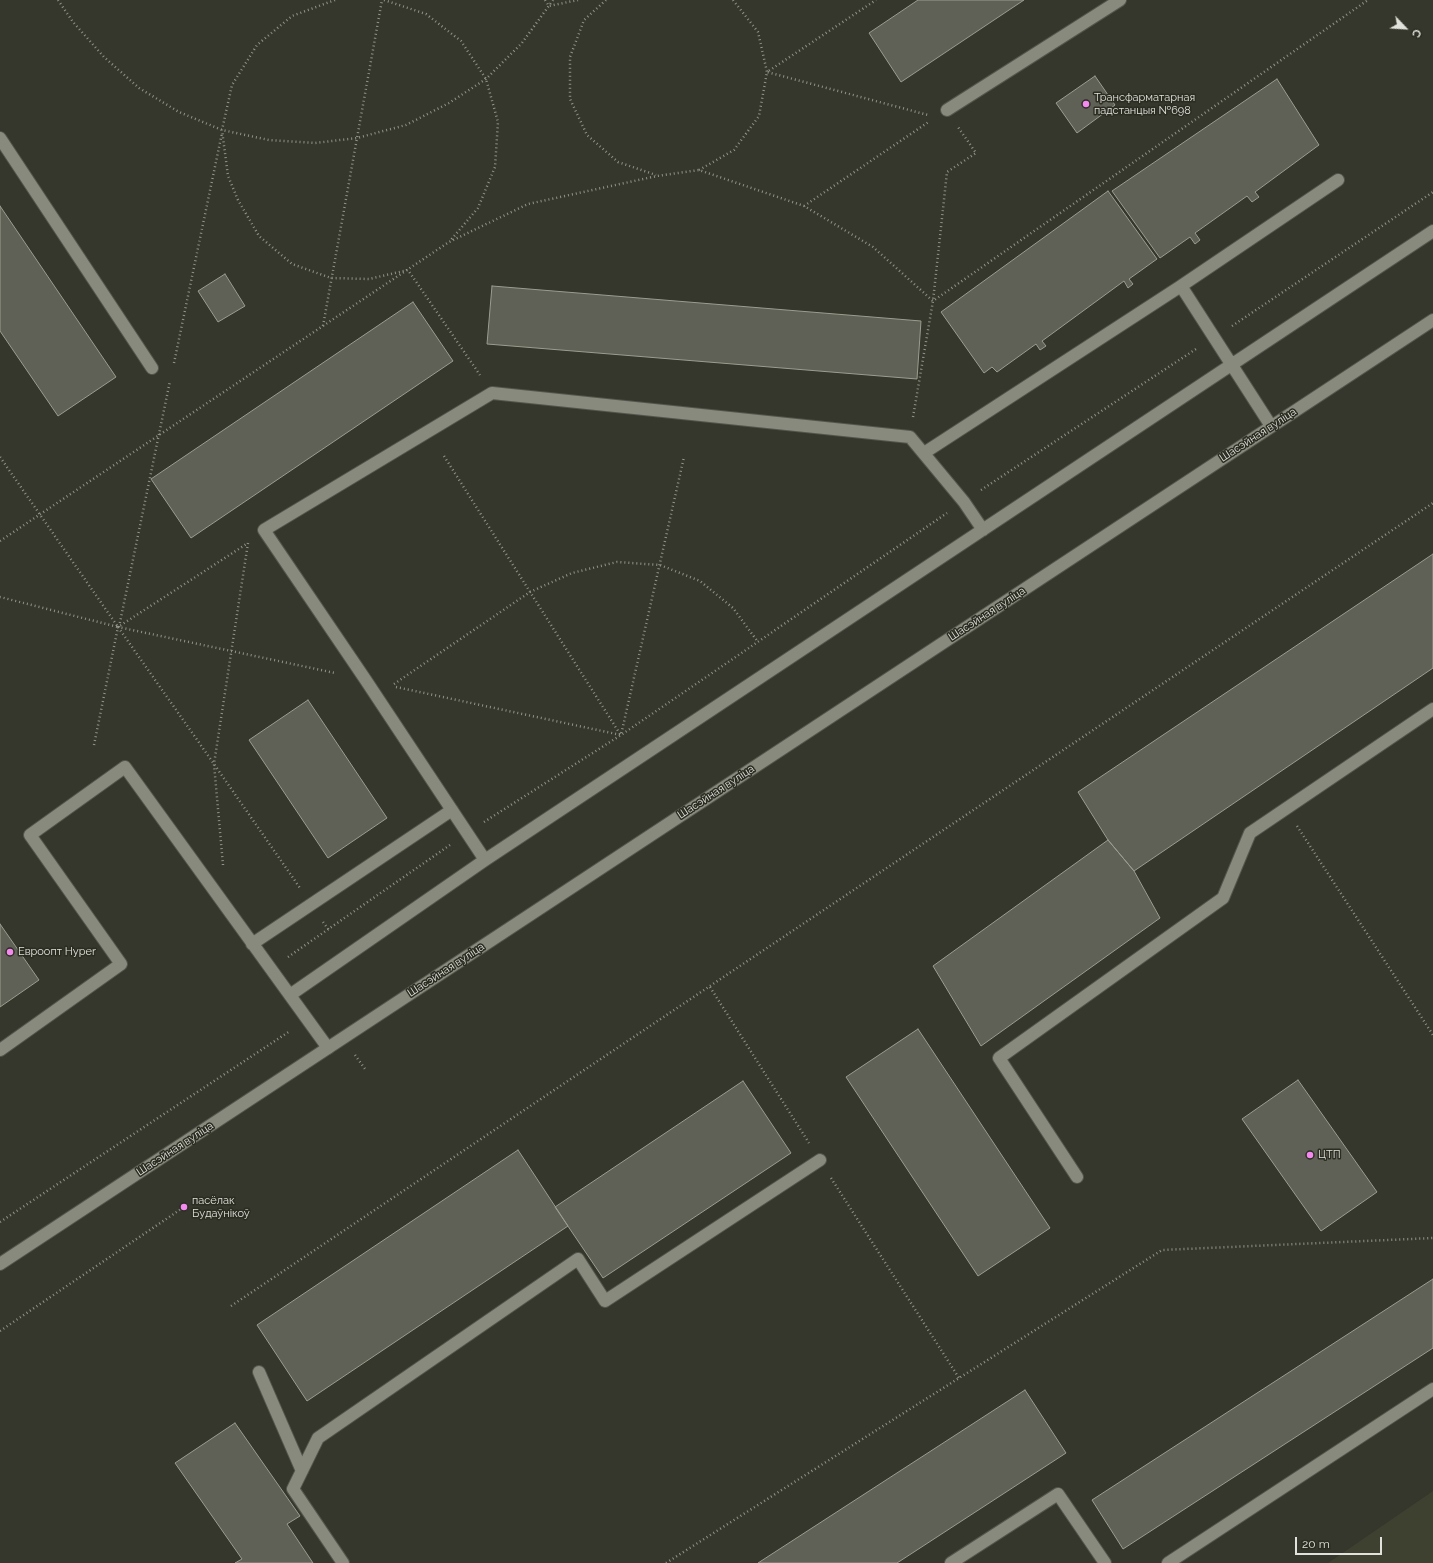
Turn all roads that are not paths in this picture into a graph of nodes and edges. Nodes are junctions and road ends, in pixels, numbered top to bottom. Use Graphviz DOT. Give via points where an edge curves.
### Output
graph roads {
  1 [pos="1120,0"];
  2 [pos="947,110"];
  3 [pos="0,138"];
  4 [pos="1338,180"];
  5 [pos="1433,231"];
  6 [pos="1181,286"];
  7 [pos="1433,320"];
  8 [pos="1232,365"];
  9 [pos="152,368"];
  10 [pos="1271,426"];
  11 [pos="924,453"];
  12 [pos="983,530"];
  13 [pos="1433,709"];
  14 [pos="452,810"];
  15 [pos="485,860"];
  16 [pos="252,944"];
  17 [pos="290,995"];
  18 [pos="328,1048"];
  19 [pos="0,1050"];
  20 [pos="820,1160"];
  21 [pos="1077,1177"];
  22 [pos="0,1264"];
  23 [pos="259,1372"];
  24 [pos="1433,1389"];
  25 [pos="302,1471"];
  26 [pos="343,1563"];
  27 [pos="951,1563"];
  28 [pos="1105,1563"];
  29 [pos="1168,1563"];
  1 -- 2 [label="main road"];
  3 -- 9 [label="main road"];
  4 -- 6 [label="main road"];
  5 -- 8 [label="main road"];
  6 -- 8 [label="main road"];
  6 -- 11 [label="main road"];
  7 -- 10 [label="main road, Шасэйная вуліца"];
  8 -- 10 [label="main road"];
  8 -- 12 [label="main road"];
  10 -- 18 [label="main road, Шасэйная вуліца"];
  11 -- 12 [label="main road"];
  11 -- 14 [label="main road" via="910,437 492,393 264,530"];
  12 -- 15 [label="main road"];
  13 -- 21 [label="main road" via="1250,833 1223,898 999,1058"];
  14 -- 15 [label="main road"];
  14 -- 16 [label="main road"];
  15 -- 17 [label="main road"];
  16 -- 17 [label="main road"];
  16 -- 19 [label="main road" via="125,767 30,836 121,964"];
  17 -- 18 [label="main road"];
  18 -- 22 [label="main road, Шасэйная вуліца"];
  20 -- 25 [label="main road" via="605,1301 578,1260 318,1438"];
  23 -- 25 [label="main road"];
  24 -- 29 [label="main road"];
  25 -- 26 [label="main road" via="293,1489"];
  27 -- 28 [label="main road" via="1058,1494"];
}
